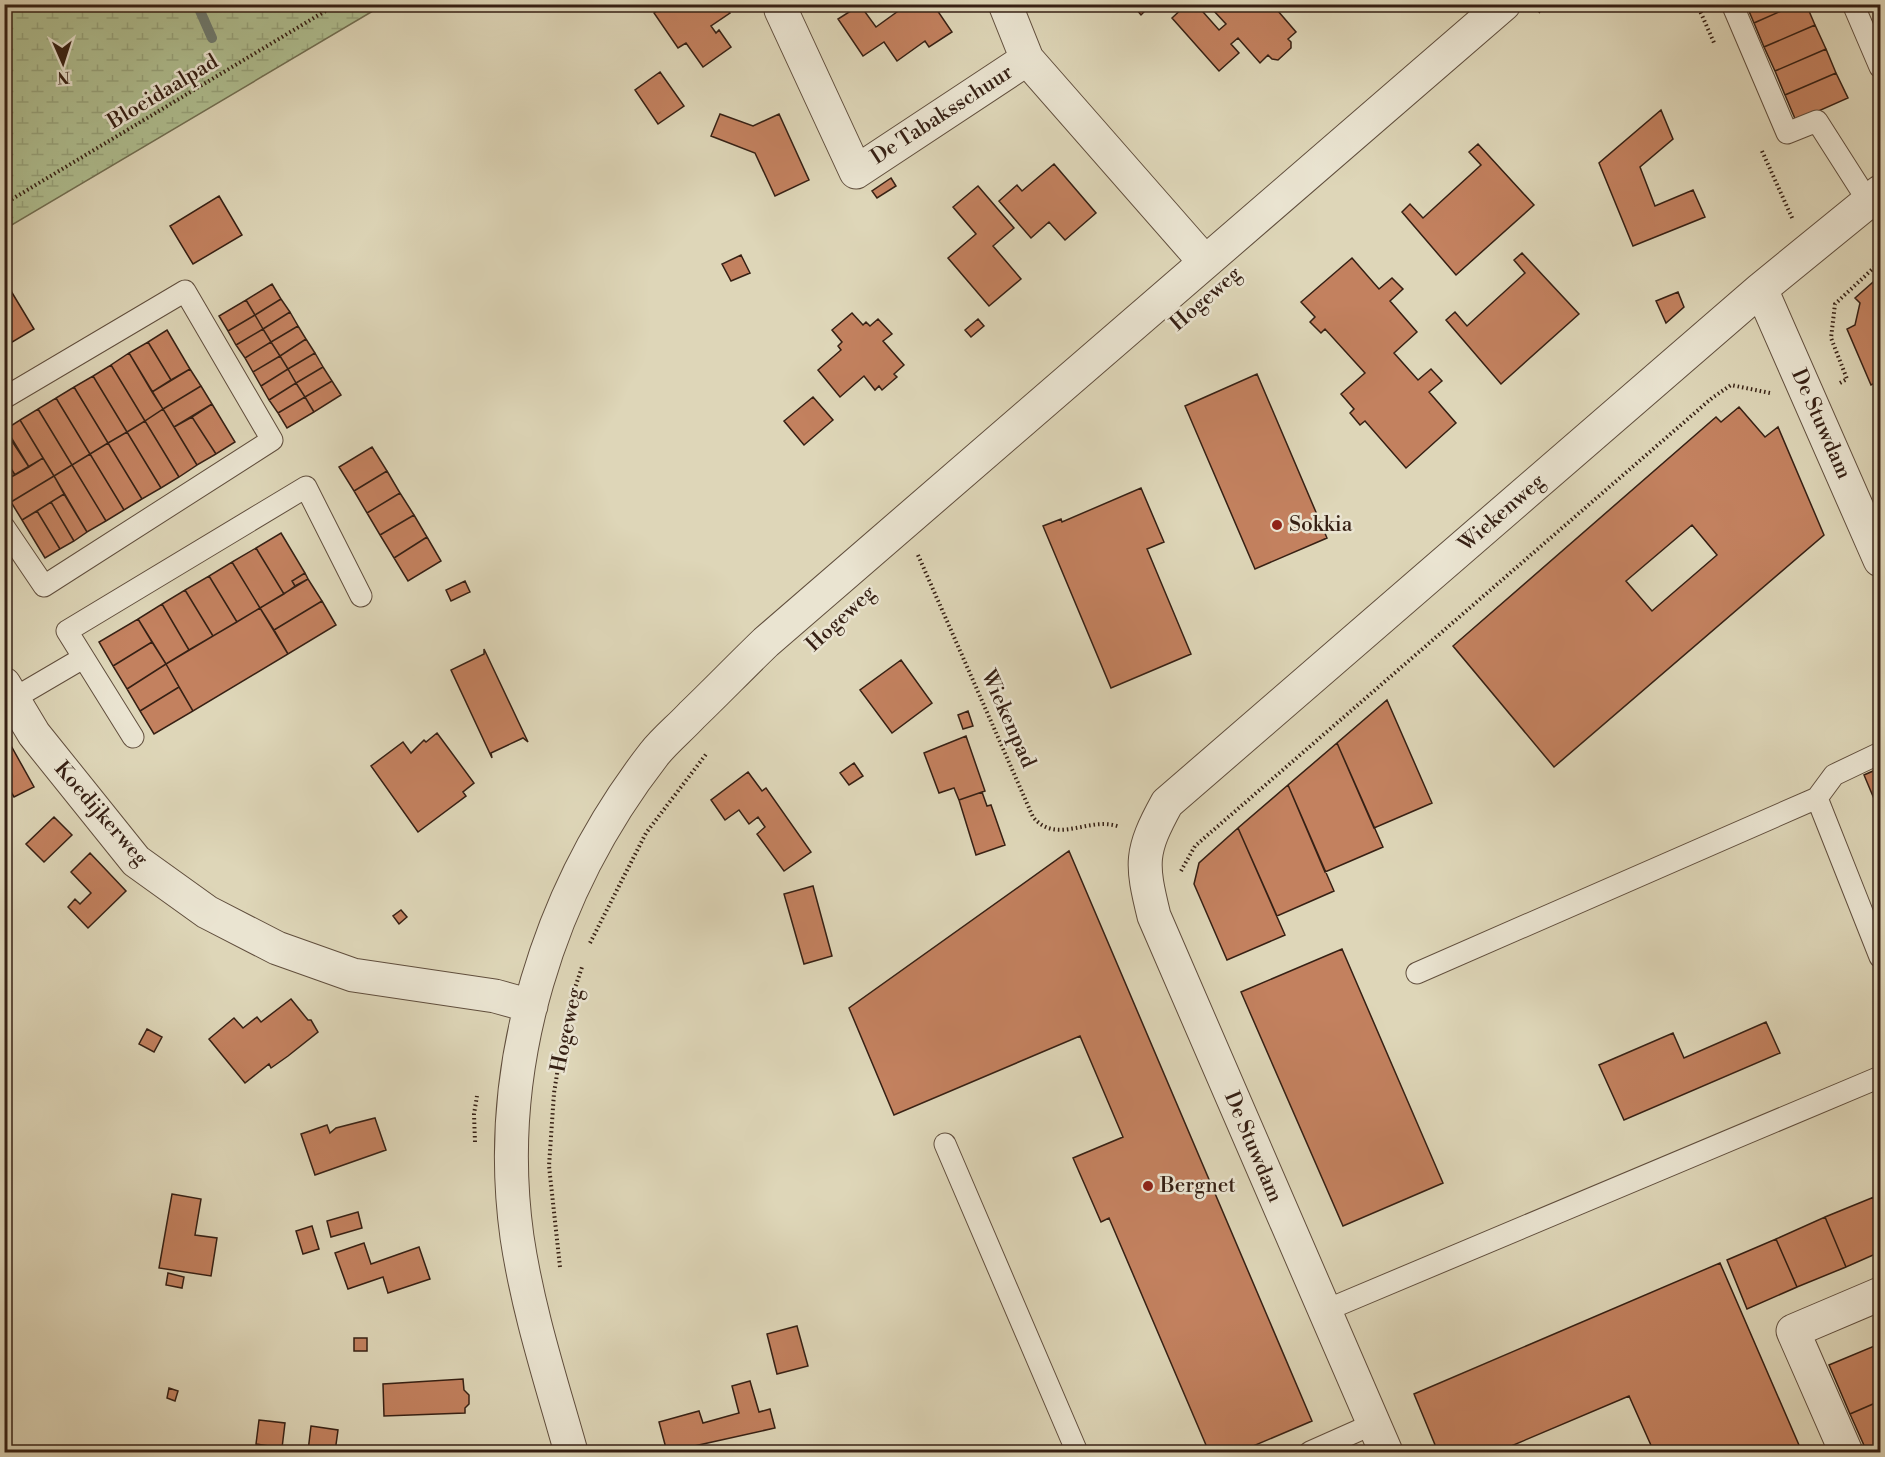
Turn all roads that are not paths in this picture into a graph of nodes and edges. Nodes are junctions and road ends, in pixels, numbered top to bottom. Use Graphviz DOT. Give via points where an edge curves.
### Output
graph roads {
  1 [pos="1005,4"];
  2 [pos="1732,4"];
  3 [pos="1853,4"];
  4 [pos="781,10"];
  5 [pos="1516,12"];
  6 [pos="1027,59"];
  7 [pos="1881,68"];
  8 [pos="1874,196"];
  9 [pos="1204,262"];
  10 [pos="1761,289"];
  11 [pos="4,398"];
  12 [pos="4,527"];
  13 [pos="1881,560"];
  14 [pos="360,596"];
  15 [pos="83,658"];
  16 [pos="9,692"];
  17 [pos="133,737"];
  18 [pos="1881,753"];
  19 [pos="1817,798"];
  20 [pos="1148,837"];
  21 [pos="1881,957"];
  22 [pos="1417,973"];
  23 [pos="531,1006"];
  24 [pos="1881,1077"];
  25 [pos="945,1144"];
  26 [pos="1881,1294"];
  27 [pos="1324,1311"];
  28 [pos="1379,1438"];
  29 [pos="571,1452"];
  30 [pos="1077,1452"];
  31 [pos="1310,1452"];
  32 [pos="1846,1452"];
  1 -- 6 [label="street, De Tabaksschuur"];
  2 -- 8 [label="lane, Wiekenweg" via="1787,133 1817,121"];
  3 -- 7 [label="lane"];
  4 -- 6 [label="street, De Tabaksschuur" via="856,172"];
  5 -- 9 [label="street, Hogeweg"];
  6 -- 9 [label="street, De Tabaksschuur"];
  8 -- 10 [label="street, Wiekenweg"];
  9 -- 23 [label="street, Hogeweg" via="766,642 655,753 601,832 562,906"];
  10 -- 13 [label="street, De Stuwdam"];
  10 -- 20 [label="street, Wiekenweg" via="1167,803"];
  11 -- 12 [label="lane" via="185,291 272,440 44,586"];
  14 -- 15 [label="lane" via="306,487 67,631"];
  15 -- 16 [label="lane"];
  15 -- 17 [label="lane"];
  16 -- 23 [label="street, Koedijkerweg" via="34,734 136,861 207,912 277,948 353,975 495,996"];
  18 -- 19 [label="lane" via="1834,775"];
  19 -- 21 [label="lane"];
  19 -- 22 [label="lane"];
  20 -- 27 [label="street, De Stuwdam" via="1143,873 1154,916"];
  23 -- 29 [label="street, Hogeweg" via="517,1069 511,1153 517,1236 531,1312"];
  24 -- 27 [label="lane"];
  25 -- 30 [label="lane"];
  26 -- 32 [label="street" via="1793,1331"];
  27 -- 28 [label="street, De Stuwdam"];
  28 -- 31 [label="lane"];
}
